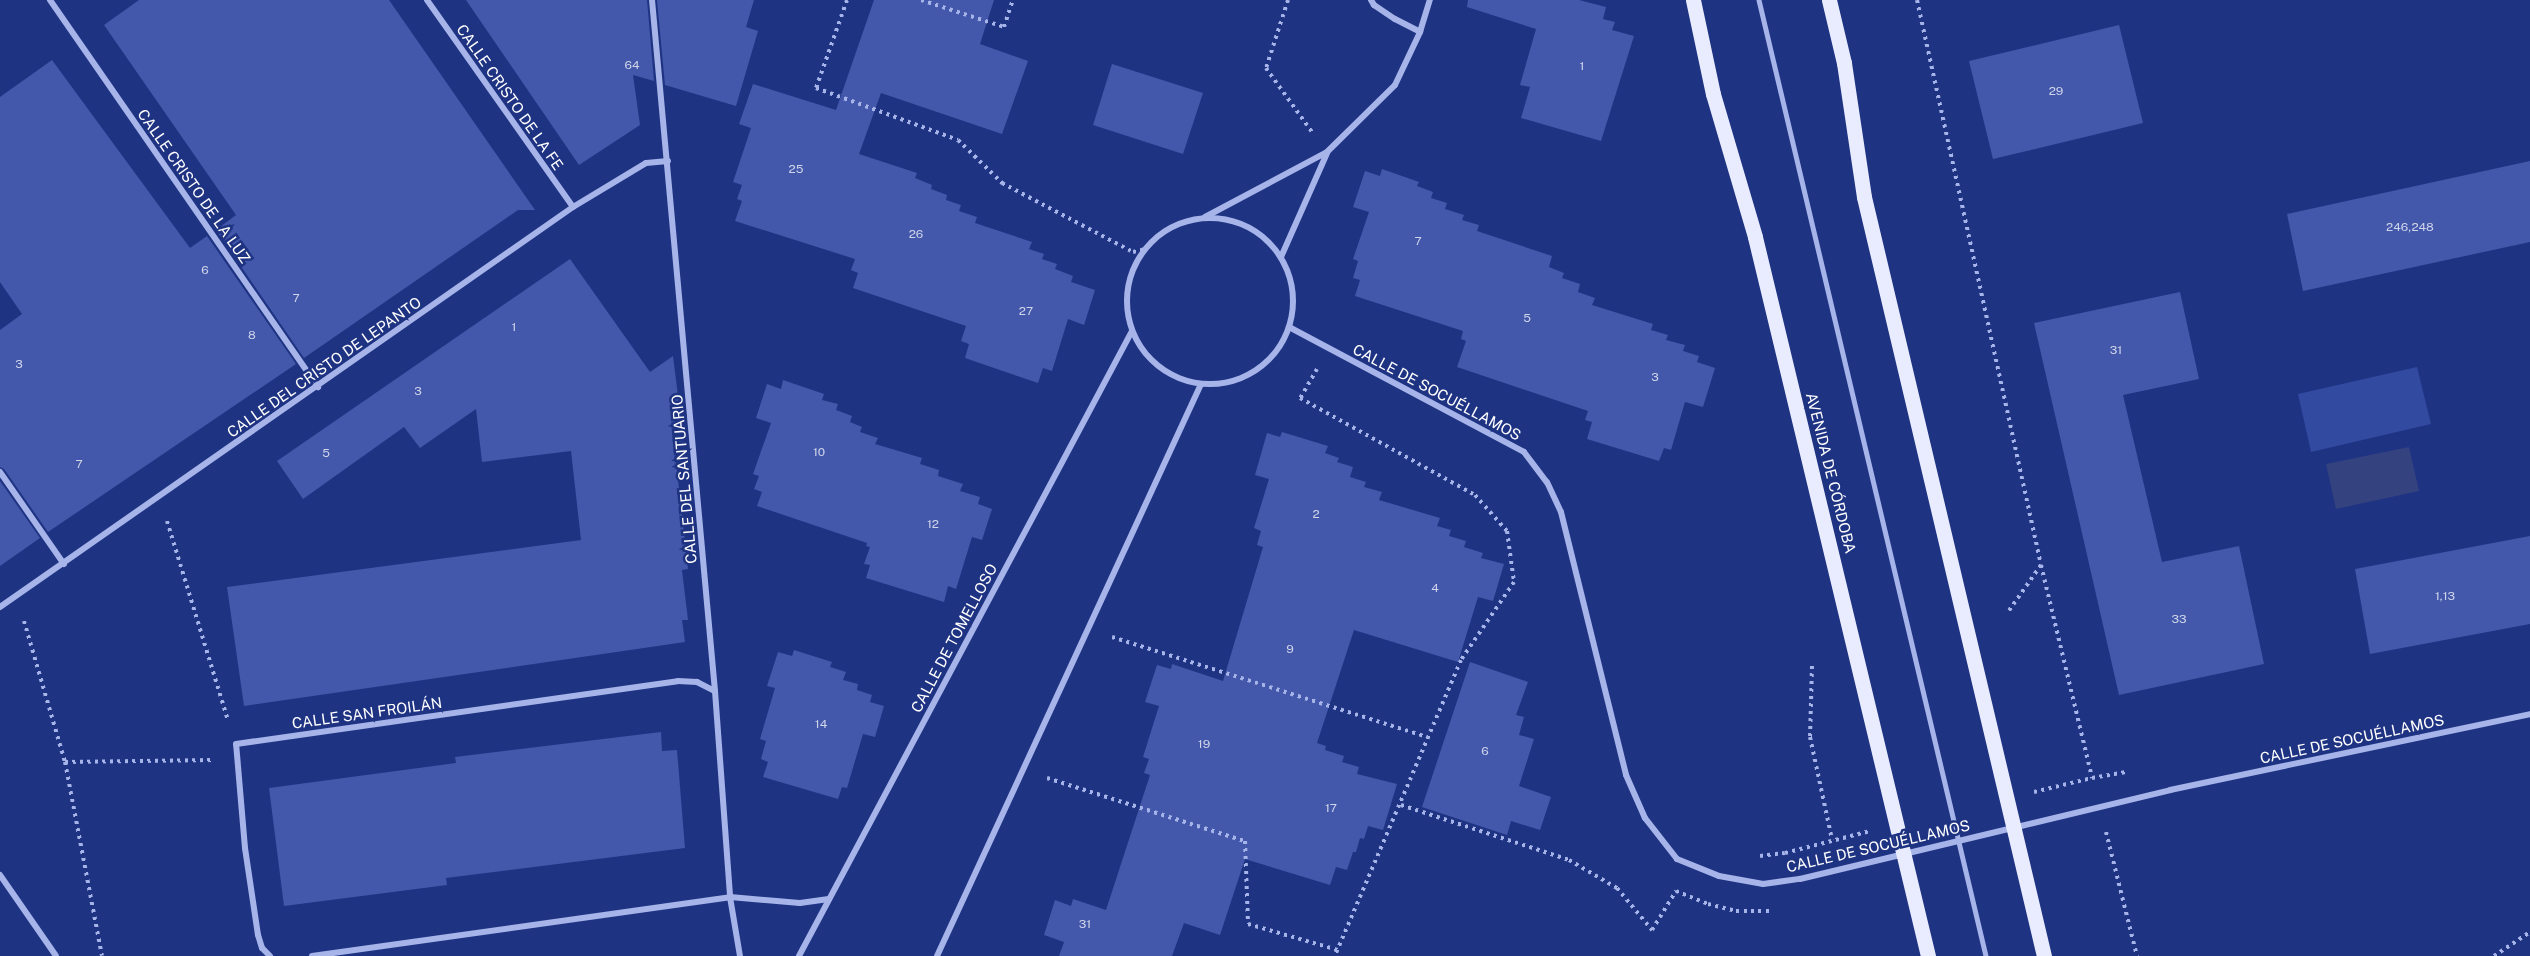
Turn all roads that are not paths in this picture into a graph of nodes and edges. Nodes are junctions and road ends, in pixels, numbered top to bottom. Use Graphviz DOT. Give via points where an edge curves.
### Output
graph roads {
  1 [pos="50,0"];
  2 [pos="428,0"];
  3 [pos="652,0"];
  4 [pos="1371,0"];
  5 [pos="1430,0"];
  6 [pos="1693,0"];
  7 [pos="1759,0"];
  8 [pos="1830,0"];
  9 [pos="1419,32"];
  10 [pos="1327,152"];
  11 [pos="668,160"];
  12 [pos="573,207"];
  13 [pos="1204,218"];
  14 [pos="1281,257"];
  15 [pos="1289,327"];
  16 [pos="1132,331"];
  17 [pos="1201,384"];
  18 [pos="318,387"];
  19 [pos="0,472"];
  20 [pos="64,564"];
  21 [pos="0,607"];
  22 [pos="715,691"];
  23 [pos="2530,714"];
  24 [pos="0,875"];
  25 [pos="730,897"];
  26 [pos="829,899"];
  27 [pos="56,956"];
  28 [pos="270,956"];
  29 [pos="312,956"];
  30 [pos="740,956"];
  31 [pos="799,956"];
  32 [pos="937,956"];
  33 [pos="1928,956"];
  34 [pos="1986,956"];
  35 [pos="2044,956"];
  1 -- 18 [label="street, CALLE CRISTO DE LA LUZ"];
  2 -- 12 [label="street, CALLE CRISTO DE LA FE"];
  3 -- 11 [label="street, CALLE DEL SANTUARIO"];
  4 -- 9 [label="street"];
  5 -- 9 [label="street"];
  6 -- 33 [label="main road, AVENIDA DE CÓRDOBA" via="1713,94 1755,237"];
  7 -- 34 [label="lane"];
  8 -- 35 [label="main road" via="1844,63 1864,197"];
  9 -- 10 [label="street" via="1395,85"];
  10 -- 13 [label="street"];
  10 -- 14 [label="street"];
  11 -- 12 [label="street, CALLE DEL CRISTO DE LEPANTO" via="646,163"];
  11 -- 22 [label="street, CALLE DEL SANTUARIO"];
  12 -- 18 [label="street, CALLE DEL CRISTO DE LEPANTO"];
  13 -- 14 [label="street" via="1248,227 1267,240"];
  13 -- 16 [label="street" via="1161,233 1145,249 1131,274 1126,303"];
  14 -- 15 [label="street" via="1294,303"];
  15 -- 17 [label="street" via="1276,351 1255,371 1229,382"];
  15 -- 23 [label="street, CALLE DE SOCUÉLLAMOS" via="1524,452 1547,482 1561,512 1626,775 1645,818 1677,859 1719,876 1763,884 1800,879 2170,790"];
  16 -- 17 [label="street" via="1143,351 1159,367"];
  16 -- 26 [label="street, CALLE DE TOMELLOSO"];
  17 -- 32 [label="street"];
  18 -- 20 [label="street, CALLE DEL CRISTO DE LEPANTO"];
  19 -- 20 [label="street"];
  20 -- 21 [label="street, CALLE DEL CRISTO DE LEPANTO"];
  22 -- 25 [label="street, CALLE DEL SANTUARIO"];
  22 -- 28 [label="street, CALLE SAN FROILÁN" via="697,682 678,681 236,744 245,848 258,934 262,948"];
  24 -- 27 [label="street"];
  25 -- 26 [label="street" via="800,903"];
  25 -- 29 [label="street"];
  25 -- 30 [label="street, CALLE DEL SANTUARIO"];
  26 -- 31 [label="street, CALLE DE TOMELLOSO"];
}
